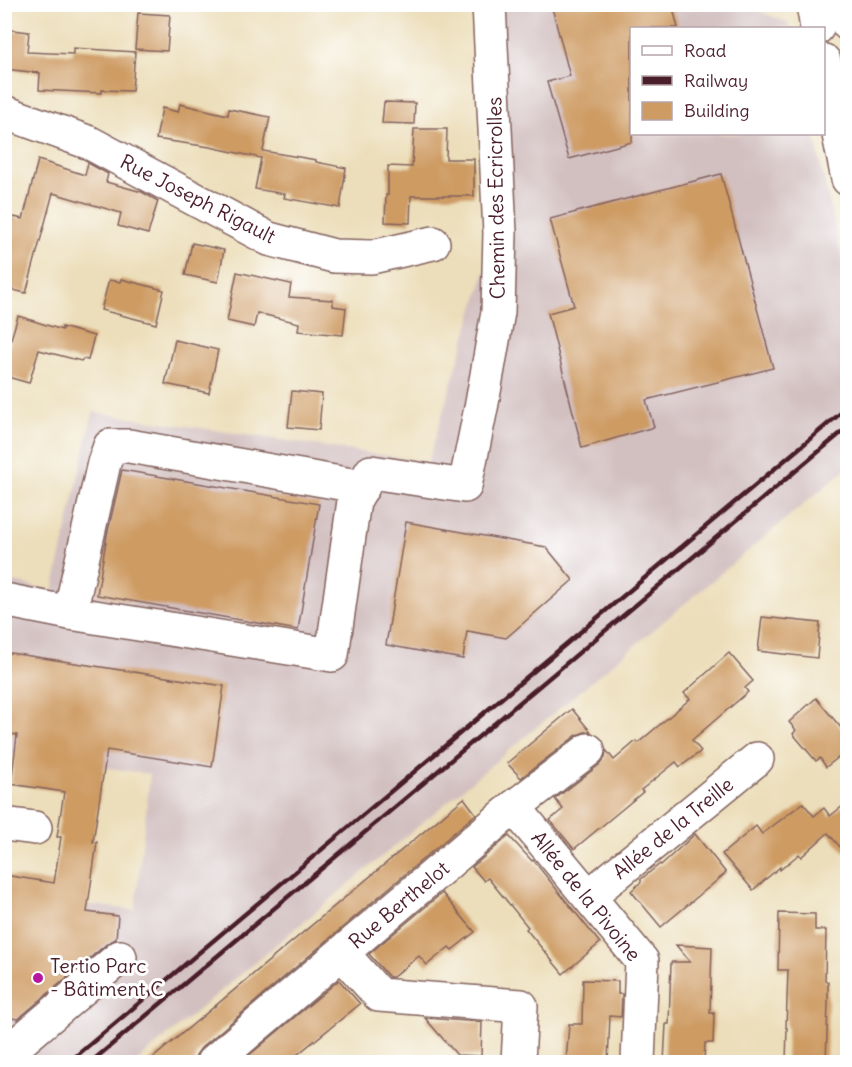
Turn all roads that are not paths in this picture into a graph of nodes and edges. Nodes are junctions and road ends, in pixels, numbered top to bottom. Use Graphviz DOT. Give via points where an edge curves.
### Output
graph roads {
  1 [pos="489,4"];
  2 [pos="813,4"];
  3 [pos="844,4"];
  4 [pos="848,24"];
  5 [pos="817,27"];
  6 [pos="825,66"];
  7 [pos="4,112"];
  8 [pos="848,179"];
  9 [pos="434,243"];
  10 [pos="363,487"];
  11 [pos="4,600"];
  12 [pos="70,613"];
  13 [pos="588,750"];
  14 [pos="757,759"];
  15 [pos="514,807"];
  16 [pos="589,896"];
  17 [pos="342,953"];
  18 [pos="120,957"];
  19 [pos="6,1052"];
  20 [pos="213,1062"];
  21 [pos="518,1062"];
  22 [pos="638,1062"];
  1 -- 10 [label="street, Chemin des Ecricrolles" via="500,233 498,312 465,486 371,472"];
  2 -- 5 [label="street"];
  3 -- 4 [label="street"];
  6 -- 8 [label="street"];
  7 -- 9 [label="street, Rue Joseph Rigault" via="90,143 269,239 334,255 372,257"];
  10 -- 12 [label="street" via="129,446 110,446"];
  10 -- 12 [label="street" via="354,501 332,655"];
  11 -- 12 [label="street"];
  13 -- 15 [label="street, Rue Berthelot"];
  14 -- 16 [label="street, Allée de la Treille"];
  15 -- 16 [label="street, Allée de la Pivoine"];
  15 -- 17 [label="street, Rue Berthelot"];
  16 -- 22 [label="street, Allée de la Pivoine" via="642,961"];
  17 -- 20 [label="street, Rue Berthelot"];
  17 -- 21 [label="street" via="380,995 521,1006"];
  18 -- 19 [label="street"];
}
